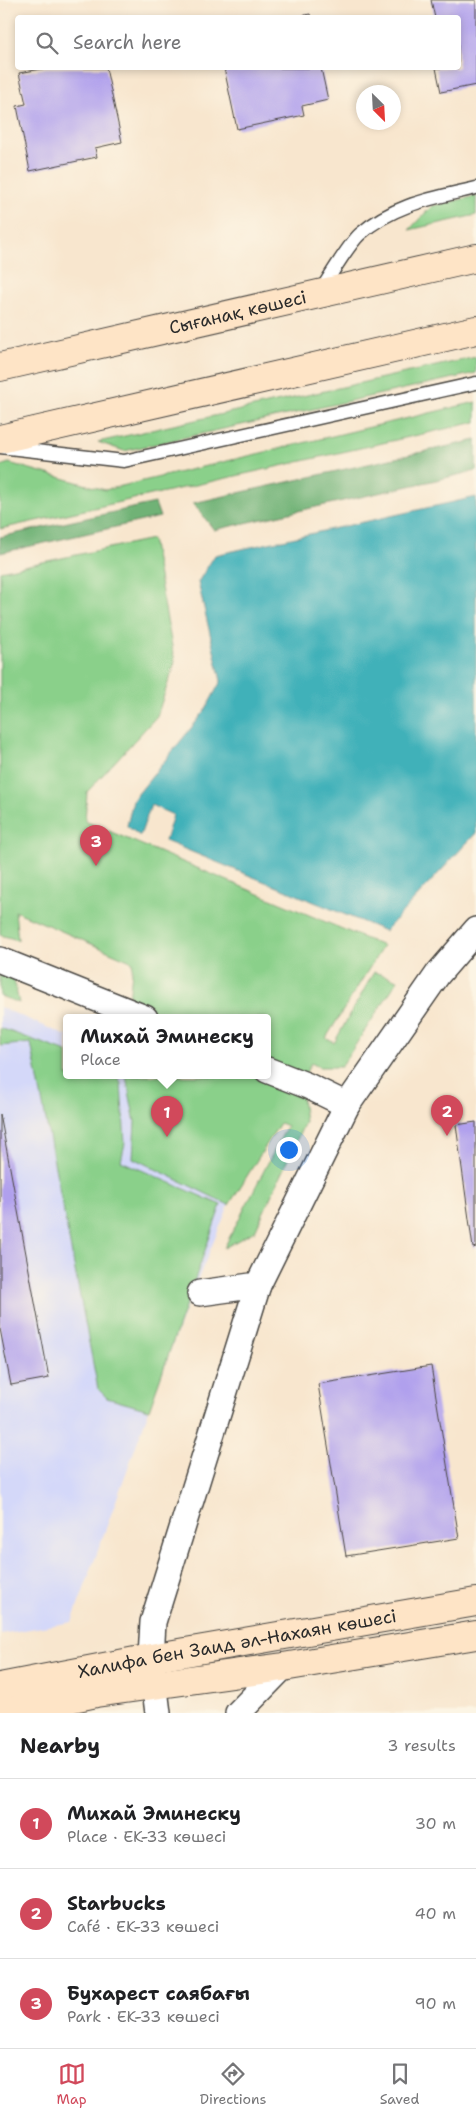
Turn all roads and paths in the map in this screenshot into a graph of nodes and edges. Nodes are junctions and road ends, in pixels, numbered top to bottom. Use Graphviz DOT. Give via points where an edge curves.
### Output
graph roads {
  1 [pos="476,188"];
  2 [pos="476,258"];
  3 [pos="318,294"];
  4 [pos="476,330"];
  5 [pos="0,367"];
  6 [pos="476,383"];
  7 [pos="0,439"];
  8 [pos="0,447"];
  9 [pos="476,930"];
  10 [pos="0,960"];
  11 [pos="135,1014"];
  12 [pos="271,1072"];
  13 [pos="347,1105"];
  14 [pos="258,1285"];
  15 [pos="200,1293"];
  16 [pos="476,1602"];
  17 [pos="476,1635"];
  18 [pos="151,1658"];
  19 [pos="283,1667"];
  20 [pos="155,1684"];
  21 [pos="0,1687"];
  22 [pos="4,1713"];
  23 [pos="158,1713"];
  24 [pos="238,1713"];
  1 -- 3 [label="lane" via="408,204 381,218 359,235"];
  2 -- 3 [label="main road, Сығанақ көшесі"];
  3 -- 5 [label="main road, Сығанақ көшесі"];
  4 -- 7 [label="main road"];
  6 -- 8 [label="lane" via="124,461"];
  9 -- 13 [label="street" via="438,974"];
  10 -- 11 [label="street"];
  12 -- 13 [label="street"];
  13 -- 14 [label="street"];
  14 -- 15 [label="street"];
  14 -- 18 [label="street" via="153,1622"];
  16 -- 18 [label="main road, Халифа бен Заид әл-Нахаян көшесі"];
  17 -- 19 [label="main road, Халифа бен Заид әл-Нахаян көшесі"];
  18 -- 20 [label="street"];
  18 -- 21 [label="main road, Халифа бен Заид әл-Нахаян көшесі"];
  19 -- 20 [label="main road, Халифа бен Заид әл-Нахаян көшесі"];
  19 -- 24 [label="street"];
  20 -- 22 [label="main road, Халифа бен Заид әл-Нахаян көшесі"];
  20 -- 23 [label="street"];
}
